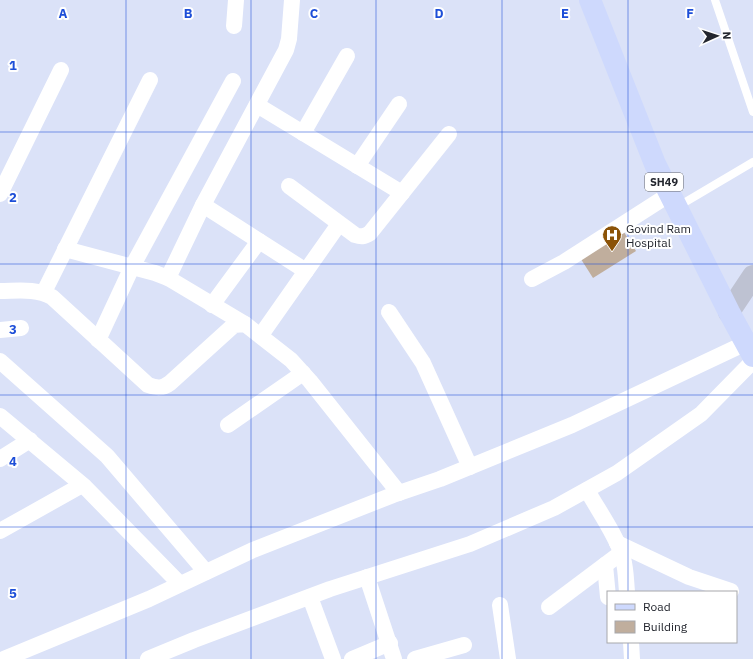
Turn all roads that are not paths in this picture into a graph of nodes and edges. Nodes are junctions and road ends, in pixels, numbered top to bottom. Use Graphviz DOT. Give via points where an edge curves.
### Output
graph roads {
  1 [pos="236,0"];
  2 [pos="292,0"];
  3 [pos="590,0"];
  4 [pos="715,0"];
  5 [pos="234,26"];
  6 [pos="347,56"];
  7 [pos="60,70"];
  8 [pos="150,80"];
  9 [pos="233,81"];
  10 [pos="400,104"];
  11 [pos="257,106"];
  12 [pos="753,112"];
  13 [pos="303,133"];
  14 [pos="449,134"];
  15 [pos="753,162"];
  16 [pos="357,166"];
  17 [pos="289,186"];
  18 [pos="402,193"];
  19 [pos="0,194"];
  20 [pos="673,201"];
  21 [pos="203,205"];
  22 [pos="339,224"];
  23 [pos="259,241"];
  24 [pos="65,249"];
  25 [pos="132,267"];
  26 [pos="306,271"];
  27 [pos="753,276"];
  28 [pos="168,278"];
  29 [pos="532,279"];
  30 [pos="0,291"];
  31 [pos="44,292"];
  32 [pos="212,305"];
  33 [pos="389,312"];
  34 [pos="729,312"];
  35 [pos="245,324"];
  36 [pos="21,328"];
  37 [pos="0,330"];
  38 [pos="260,336"];
  39 [pos="98,340"];
  40 [pos="751,353"];
  41 [pos="0,360"];
  42 [pos="303,373"];
  43 [pos="0,416"];
  44 [pos="228,425"];
  45 [pos="30,440"];
  46 [pos="0,459"];
  47 [pos="470,467"];
  48 [pos="82,484"];
  49 [pos="587,490"];
  50 [pos="399,493"];
  51 [pos="0,531"];
  52 [pos="619,548"];
  53 [pos="605,565"];
  54 [pos="206,572"];
  55 [pos="367,577"];
  56 [pos="180,584"];
  57 [pos="607,591"];
  58 [pos="627,591"];
  59 [pos="731,591"];
  60 [pos="310,597"];
  61 [pos="500,605"];
  62 [pos="550,607"];
  63 [pos="390,643"];
  64 [pos="631,643"];
  65 [pos="464,645"];
  66 [pos="4,659"];
  67 [pos="148,659"];
  68 [pos="333,659"];
  69 [pos="352,659"];
  70 [pos="394,659"];
  71 [pos="415,659"];
  72 [pos="508,659"];
  73 [pos="632,659"];
  1 -- 5 [label="street"];
  2 -- 11 [label="street" via="286,50"];
  3 -- 20 [label="main road, SH49" via="655,164"];
  4 -- 12 [label="lane"];
  6 -- 13 [label="street"];
  7 -- 19 [label="street"];
  8 -- 24 [label="street"];
  9 -- 25 [label="street"];
  10 -- 16 [label="street"];
  11 -- 13 [label="street"];
  11 -- 21 [label="street"];
  13 -- 16 [label="street"];
  14 -- 18 [label="street"];
  15 -- 20 [label="lane"];
  16 -- 18 [label="street"];
  17 -- 22 [label="street"];
  18 -- 22 [label="street" via="366,236 355,235"];
  20 -- 29 [label="street"];
  20 -- 34 [label="main road, SH49"];
  21 -- 23 [label="street"];
  21 -- 28 [label="street"];
  22 -- 26 [label="street"];
  23 -- 26 [label="street"];
  23 -- 32 [label="street"];
  24 -- 25 [label="street"];
  24 -- 31 [label="street"];
  25 -- 28 [label="street"];
  25 -- 39 [label="street"];
  26 -- 38 [label="street"];
  27 -- 34 [label="street"];
  28 -- 32 [label="street"];
  30 -- 31 [label="street"];
  31 -- 39 [label="street"];
  32 -- 35 [label="street"];
  33 -- 47 [label="street" via="422,363"];
  34 -- 40 [label="main road, SH49"];
  35 -- 38 [label="street"];
  35 -- 39 [label="street" via="234,325 170,383 157,388 148,385"];
  36 -- 37 [label="street"];
  38 -- 42 [label="street" via="291,360"];
  40 -- 47 [label="street"];
  40 -- 49 [label="street" via="701,414 617,473"];
  41 -- 54 [label="street" via="107,456"];
  42 -- 44 [label="street"];
  42 -- 50 [label="street"];
  43 -- 45 [label="street"];
  45 -- 46 [label="street"];
  45 -- 48 [label="street"];
  47 -- 50 [label="street"];
  48 -- 51 [label="street"];
  48 -- 56 [label="street"];
  49 -- 52 [label="street"];
  49 -- 55 [label="street" via="554,508 470,544"];
  50 -- 54 [label="street" via="253,550"];
  52 -- 53 [label="street"];
  52 -- 58 [label="street" via="626,573"];
  52 -- 59 [label="street"];
  53 -- 57 [label="street"];
  53 -- 62 [label="street"];
  54 -- 56 [label="street"];
  55 -- 60 [label="street"];
  55 -- 63 [label="street"];
  56 -- 66 [label="street"];
  60 -- 67 [label="street"];
  60 -- 68 [label="street"];
  61 -- 72 [label="street"];
  63 -- 69 [label="street"];
  63 -- 70 [label="street"];
  64 -- 73 [label="street"];
  65 -- 71 [label="street"];
}
